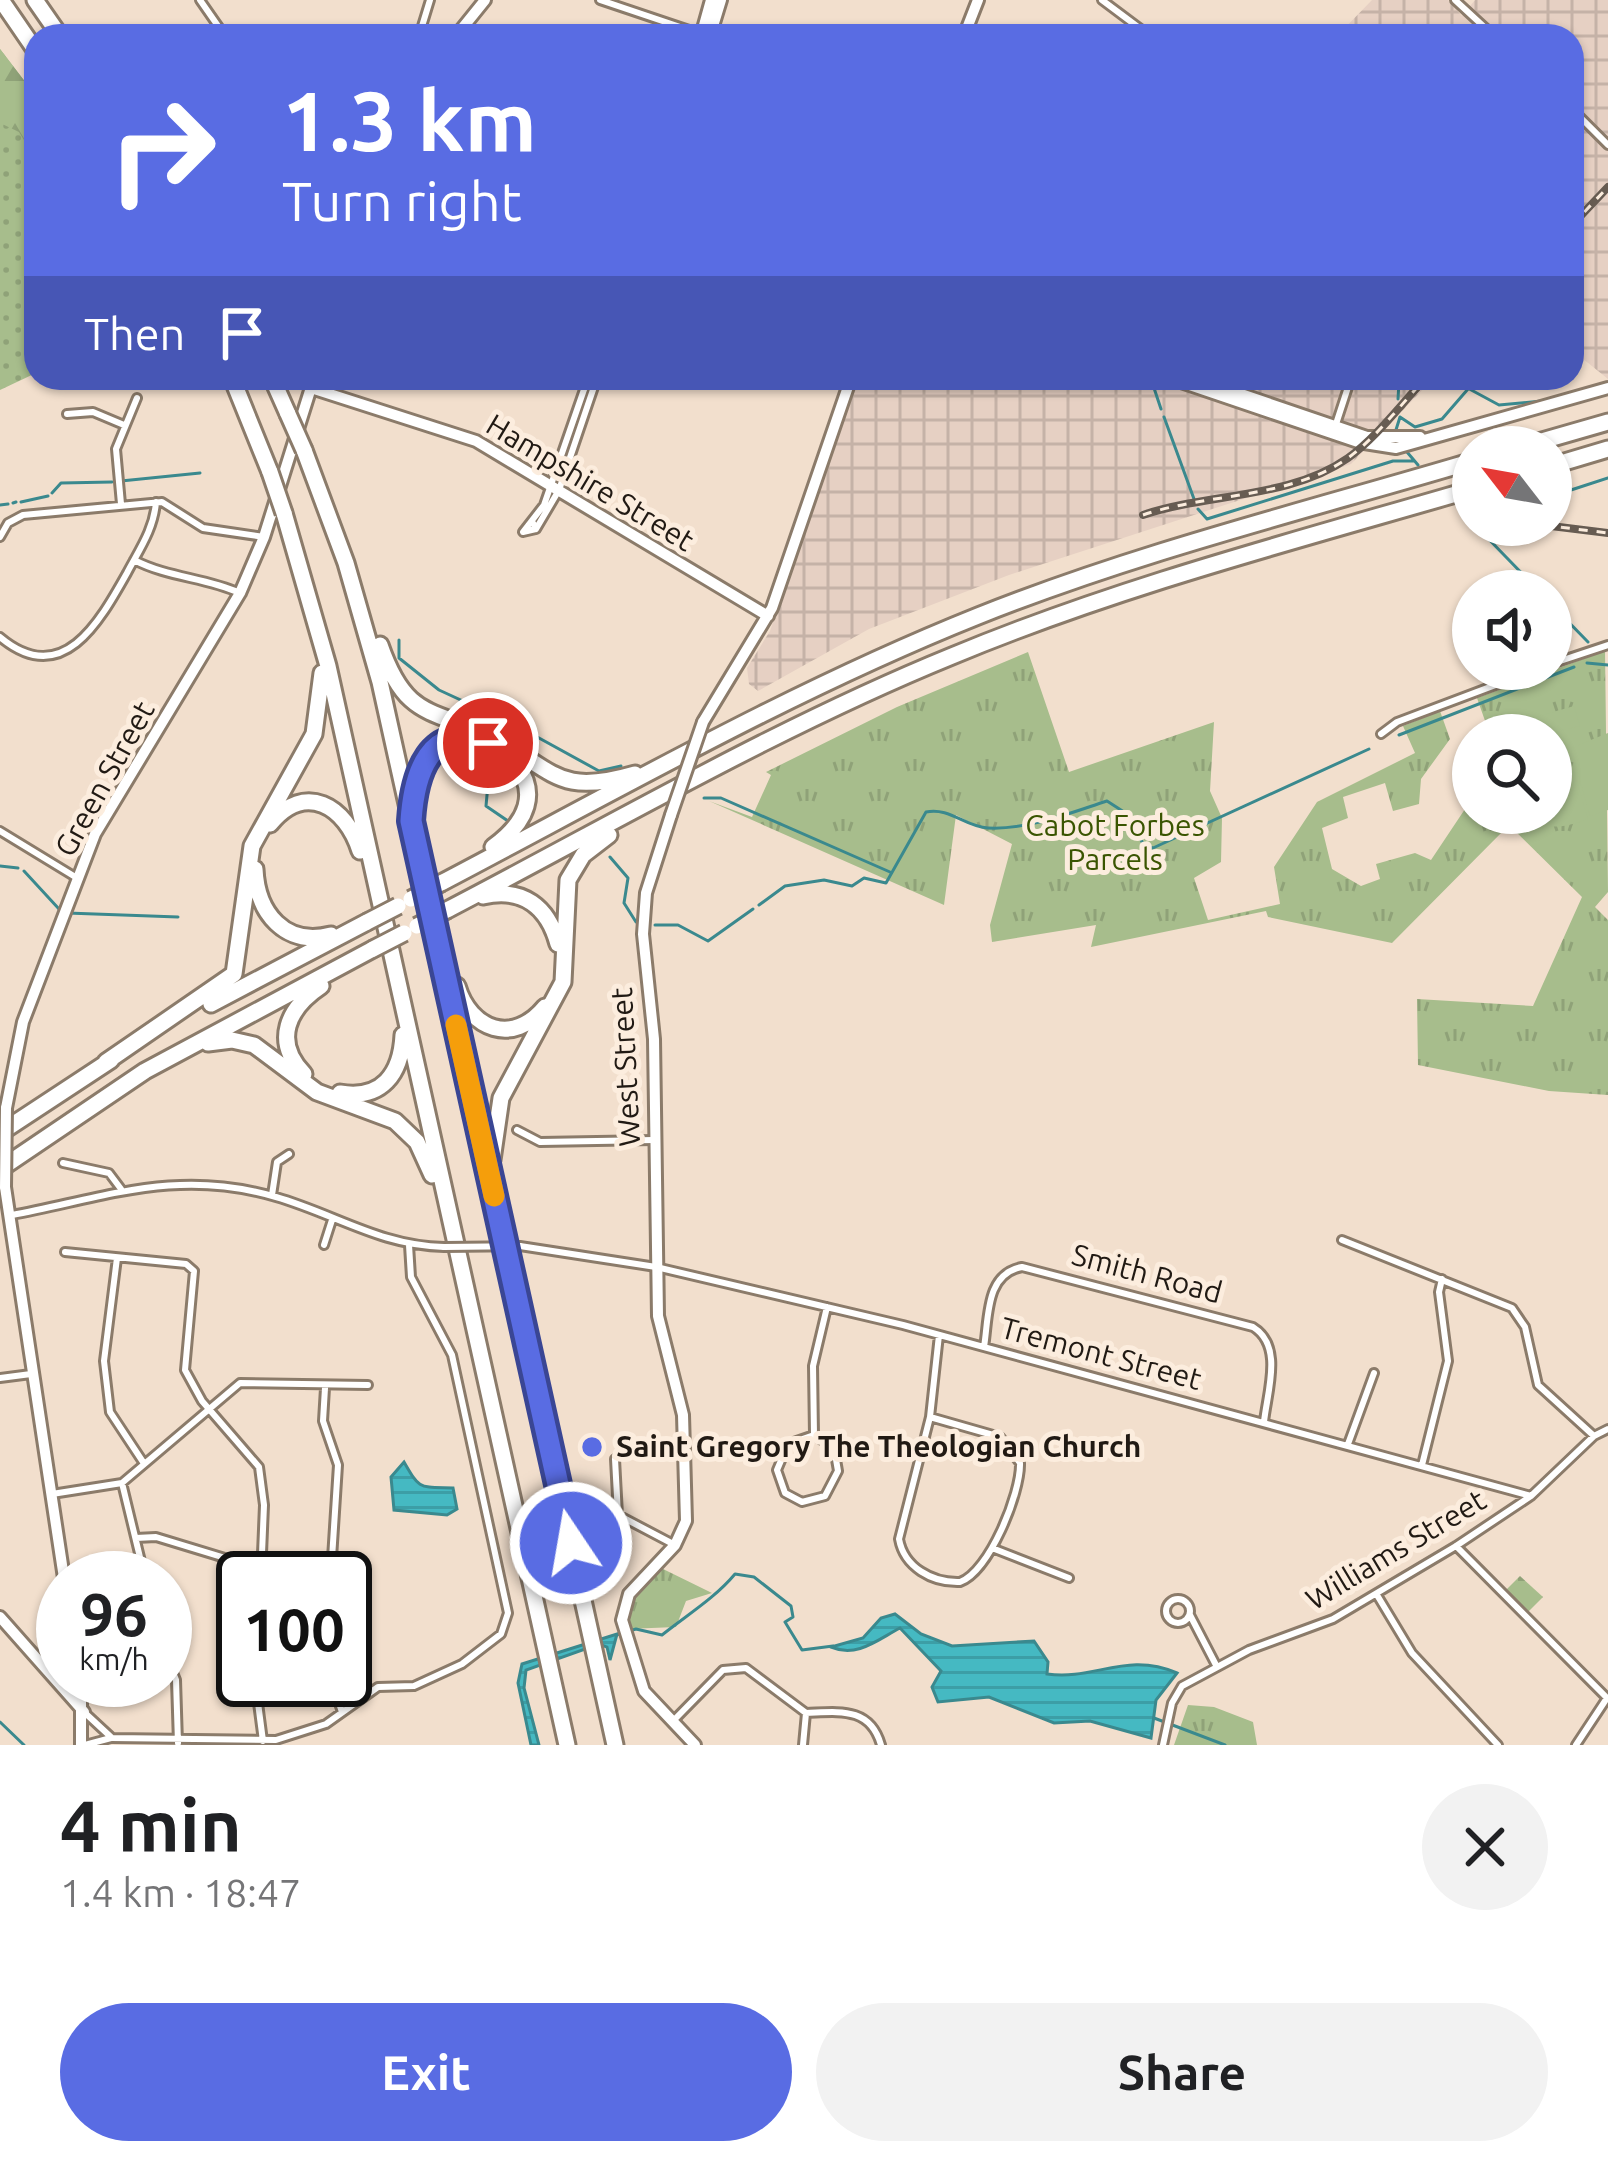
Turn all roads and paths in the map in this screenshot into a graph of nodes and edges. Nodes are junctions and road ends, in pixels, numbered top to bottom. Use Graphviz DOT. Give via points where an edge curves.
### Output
graph roads {
  1 [pos="1,0"];
  2 [pos="485,0"];
  3 [pos="600,0"];
  4 [pos="1102,0"];
  5 [pos="1456,0"];
  6 [pos="466,24"];
  7 [pos="672,24"];
  8 [pos="1134,24"];
  9 [pos="1481,24"];
  10 [pos="24,34"];
  11 [pos="1584,121"];
  12 [pos="1608,145"];
  13 [pos="1608,388"];
  14 [pos="237,390"];
  15 [pos="277,390"];
  16 [pos="310,390"];
  17 [pos="332,390"];
  18 [pos="589,390"];
  19 [pos="846,390"];
  20 [pos="1207,390"];
  21 [pos="1226,390"];
  22 [pos="1347,390"];
  23 [pos="137,398"];
  24 [pos="67,414"];
  25 [pos="1608,422"];
  26 [pos="124,425"];
  27 [pos="1334,430"];
  28 [pos="1572,432"];
  29 [pos="1608,449"];
  30 [pos="1572,460"];
  31 [pos="1452,467"];
  32 [pos="555,488"];
  33 [pos="1452,495"];
  34 [pos="156,502"];
  35 [pos="122,504"];
  36 [pos="535,526"];
  37 [pos="0,537"];
  38 [pos="264,537"];
  39 [pos="134,560"];
  40 [pos="346,562"];
  41 [pos="240,593"];
  42 [pos="311,599"];
  43 [pos="768,616"];
  44 [pos="0,638"];
  45 [pos="1608,645"];
  46 [pos="1572,657"];
  47 [pos="1482,690"];
  48 [pos="1381,734"];
  49 [pos="667,765"];
  50 [pos="676,790"];
  51 [pos="411,821"];
  52 [pos="0,831"];
  53 [pos="77,878"];
  54 [pos="441,883"];
  55 [pos="390,910"];
  56 [pos="447,910"];
  57 [pos="435,928"];
  58 [pos="373,949"];
  59 [pos="405,1014"];
  60 [pos="106,1062"];
  61 [pos="145,1071"];
  62 [pos="5,1075"];
  63 [pos="517,1130"];
  64 [pos="0,1133"];
  65 [pos="654,1139"];
  66 [pos="289,1154"];
  67 [pos="63,1163"];
  68 [pos="0,1169"];
  69 [pos="492,1188"];
  70 [pos="121,1190"];
  71 [pos="272,1195"];
  72 [pos="8,1216"];
  73 [pos="332,1218"];
  74 [pos="1342,1240"];
  75 [pos="449,1242"];
  76 [pos="324,1245"];
  77 [pos="409,1245"];
  78 [pos="65,1252"];
  79 [pos="117,1258"];
  80 [pos="656,1267"];
  81 [pos="1442,1279"];
  82 [pos="827,1307"];
  83 [pos="939,1335"];
  84 [pos="984,1347"];
  85 [pos="1374,1373"];
  86 [pos="31,1374"];
  87 [pos="0,1378"];
  88 [pos="368,1385"];
  89 [pos="325,1388"];
  90 [pos="209,1409"];
  91 [pos="931,1417"];
  92 [pos="1264,1422"];
  93 [pos="1608,1429"];
  94 [pos="814,1435"];
  95 [pos="1594,1436"];
  96 [pos="1348,1444"];
  97 [pos="615,1459"];
  98 [pos="143,1462"];
  99 [pos="1422,1465"];
  100 [pos="122,1483"];
  101 [pos="52,1494"];
  102 [pos="1531,1496"];
  103 [pos="136,1538"];
  104 [pos="675,1545"];
  105 [pos="1456,1546"];
  106 [pos="992,1547"];
  107 [pos="60,1551"];
  108 [pos="139,1551"];
  109 [pos="262,1551"];
  110 [pos="333,1551"];
  111 [pos="216,1558"];
  112 [pos="1069,1578"];
  113 [pos="1377,1594"];
  114 [pos="1190,1615"];
  115 [pos="0,1618"];
  116 [pos="36,1657"];
  117 [pos="1217,1667"];
  118 [pos="1608,1699"];
  119 [pos="80,1707"];
  120 [pos="83,1707"];
  121 [pos="177,1707"];
  122 [pos="259,1707"];
  123 [pos="340,1707"];
  124 [pos="84,1712"];
  125 [pos="342,1712"];
  126 [pos="806,1713"];
  127 [pos="675,1719"];
  128 [pos="112,1738"];
  129 [pos="263,1742"];
  130 [pos="178,1743"];
  131 [pos="83,1745"];
  132 [pos="567,1745"];
  133 [pos="615,1745"];
  134 [pos="695,1745"];
  135 [pos="803,1745"];
  136 [pos="881,1745"];
  137 [pos="1163,1745"];
  138 [pos="1498,1745"];
  139 [pos="1576,1745"];
  1 -- 10 [label="highway"];
  2 -- 6 [label="street"];
  3 -- 7 [label="street"];
  4 -- 8 [label="street"];
  5 -- 9 [label="street"];
  11 -- 12 [label="street"];
  13 -- 27 [label="street" via="1411,447"];
  14 -- 42 [label="highway, bridge"];
  15 -- 40 [label="highway, bridge"];
  16 -- 38 [label="street, Green Street"];
  17 -- 32 [label="street, Hampshire Street" via="457,433"];
  18 -- 32 [label="street"];
  19 -- 43 [label="street, West Street"];
  20 -- 27 [label="street"];
  21 -- 27 [label="street"];
  22 -- 27 [label="street"];
  23 -- 26 [label="street"];
  24 -- 26 [label="street" via="94,412"];
  25 -- 28 [label="highway"];
  26 -- 35 [label="street" via="116,449"];
  29 -- 30 [label="highway"];
  31 -- 49 [label="highway" via="984,614 826,682"];
  32 -- 36 [label="street"];
  32 -- 43 [label="street, Hampshire Street"];
  33 -- 50 [label="highway" via="1026,627 854,698"];
  34 -- 35 [label="street"];
  34 -- 38 [label="street" via="203,528"];
  34 -- 39 [label="street"];
  35 -- 37 [label="street" via="23,515"];
  38 -- 41 [label="street, Green Street"];
  39 -- 41 [label="street"];
  39 -- 44 [label="street" via="84,639 30,657"];
  40 -- 49 [label="highway" via="394,682 425,713 496,740 567,781 604,782"];
  40 -- 51 [label="highway"];
  41 -- 53 [label="street, Green Street"];
  42 -- 55 [label="highway"];
  42 -- 60 [label="highway" via="322,668 319,718 253,842 237,968 220,988"];
  43 -- 65 [label="street, West Street, bridge" via="703,722 643,918"];
  45 -- 46 [label="street"];
  47 -- 48 [label="street"];
  49 -- 54 [label="highway"];
  50 -- 56 [label="highway"];
  50 -- 69 [label="highway" via="594,845 571,873 563,982 498,1106"];
  51 -- 54 [label="highway" via="419,768 444,742 484,741 524,774 529,802 521,823"];
  51 -- 57 [label="highway"];
  52 -- 53 [label="street"];
  53 -- 62 [label="street, Green Street"];
  54 -- 55 [label="highway, bridge"];
  55 -- 55 [label="highway" via="310,939 286,932 257,892 265,831 284,809 312,801 344,816"];
  55 -- 59 [label="highway"];
  55 -- 60 [label="highway"];
  56 -- 57 [label="highway" via="497,893 538,906 559,952 546,1006 517,1029 478,1022 462,1003"];
  56 -- 58 [label="highway, bridge"];
  57 -- 69 [label="highway"];
  58 -- 59 [label="highway" via="294,1009 286,1035 292,1059 328,1090 372,1093 398,1067"];
  58 -- 61 [label="highway"];
  59 -- 75 [label="highway"];
  60 -- 64 [label="highway"];
  61 -- 68 [label="highway"];
  61 -- 75 [label="highway" via="206,1043 240,1041 317,1092 393,1120 423,1151"];
  62 -- 72 [label="street, Green Street, bridge"];
  63 -- 65 [label="street" via="540,1142"];
  65 -- 80 [label="street, West Street"];
  66 -- 71 [label="street" via="278,1162"];
  67 -- 70 [label="street" via="110,1173"];
  69 -- 133 [label="highway"];
  70 -- 71 [label="street, Tremont Street" via="171,1183"];
  70 -- 72 [label="street, Tremont Street"];
  71 -- 73 [label="street, Tremont Street"];
  72 -- 86 [label="street, Green Street"];
  73 -- 76 [label="street"];
  73 -- 77 [label="street, Tremont Street"];
  74 -- 81 [label="street"];
  75 -- 77 [label="street, Tremont Street"];
  75 -- 80 [label="street, Tremont Street, bridge"];
  75 -- 132 [label="highway"];
  77 -- 125 [label="street" via="411,1277 452,1354 508,1621 492,1646 462,1664 414,1686 378,1687"];
  78 -- 79 [label="street"];
  79 -- 90 [label="street" via="192,1267 185,1370"];
  79 -- 98 [label="street" via="104,1361 110,1412"];
  80 -- 82 [label="street, Tremont Street"];
  80 -- 104 [label="street, West Street" via="659,1329 685,1434 686,1521"];
  81 -- 95 [label="street" via="1516,1311 1538,1384"];
  81 -- 99 [label="street" via="1448,1364"];
  82 -- 83 [label="street, Tremont Street"];
  82 -- 94 [label="street" via="813,1368"];
  83 -- 84 [label="street, Tremont Street"];
  83 -- 91 [label="street"];
  84 -- 92 [label="street, Tremont Street"];
  84 -- 92 [label="street, Smith Road" via="995,1284 1017,1267 1253,1327 1272,1352"];
  85 -- 96 [label="street"];
  86 -- 87 [label="street"];
  86 -- 101 [label="street, Green Street"];
  88 -- 89 [label="street"];
  89 -- 90 [label="street" via="254,1380"];
  89 -- 110 [label="street" via="322,1421 338,1465"];
  90 -- 98 [label="street"];
  90 -- 109 [label="street" via="259,1468"];
  91 -- 106 [label="street" via="1000,1437 1017,1455 1019,1479"];
  91 -- 106 [label="street" via="899,1531 903,1555 918,1570 956,1582 979,1572"];
  92 -- 96 [label="street, Tremont Street"];
  93 -- 95 [label="street, Williams Street"];
  94 -- 94 [label="street" via="791,1441 777,1470 785,1493 802,1502 825,1496 838,1471 834,1448"];
  95 -- 102 [label="street, Williams Street"];
  96 -- 99 [label="street, Tremont Street"];
  97 -- 104 [label="street" via="618,1515"];
  98 -- 100 [label="street"];
  99 -- 102 [label="street, Tremont Street"];
  100 -- 101 [label="street"];
  100 -- 103 [label="street"];
  101 -- 107 [label="street, Green Street"];
  102 -- 105 [label="street, Williams Street"];
  103 -- 108 [label="street"];
  103 -- 111 [label="street"];
  104 -- 127 [label="street" via="629,1594 624,1633 644,1691"];
  105 -- 113 [label="street, Williams Street"];
  105 -- 118 [label="street"];
  106 -- 112 [label="street"];
  113 -- 117 [label="street, Williams Street"];
  113 -- 138 [label="street" via="1412,1653"];
  114 -- 117 [label="street"];
  115 -- 116 [label="street"];
  117 -- 137 [label="street, Williams Street" via="1178,1690"];
  118 -- 139 [label="street"];
  119 -- 124 [label="street"];
  120 -- 124 [label="street"];
  121 -- 130 [label="street"];
  122 -- 129 [label="street"];
  123 -- 125 [label="street"];
  124 -- 128 [label="street"];
  124 -- 131 [label="street"];
  125 -- 129 [label="street"];
  126 -- 127 [label="street" via="736,1667 723,1670"];
  126 -- 135 [label="street"];
  126 -- 136 [label="street" via="849,1711 873,1726"];
  127 -- 134 [label="street"];
  128 -- 130 [label="street"];
  128 -- 131 [label="street"];
  129 -- 130 [label="street"];
}
